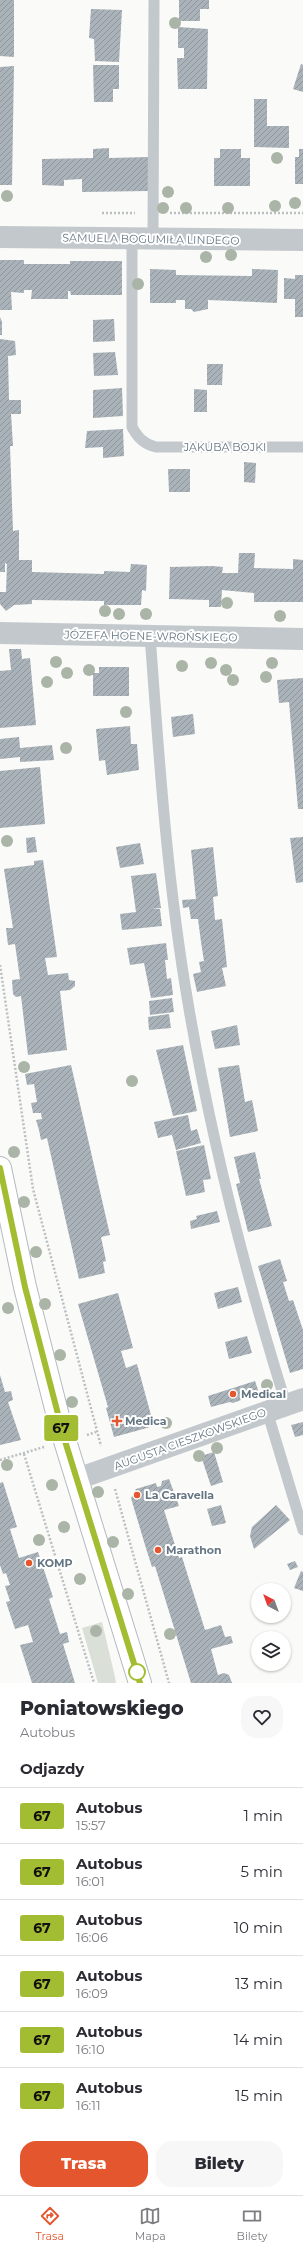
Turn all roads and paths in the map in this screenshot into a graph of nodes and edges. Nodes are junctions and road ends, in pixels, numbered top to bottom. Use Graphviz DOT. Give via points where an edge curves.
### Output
graph roads {
  1 [pos="154,0"];
  2 [pos="0,237"];
  3 [pos="143,239"];
  4 [pos="303,240"];
  5 [pos="303,447"];
  6 [pos="0,632"];
  7 [pos="150,635"];
  8 [pos="303,639"];
  9 [pos="0,965"];
  10 [pos="1,1181"];
  11 [pos="285,1405"];
  12 [pos="65,1441"];
  13 [pos="24,1454"];
  14 [pos="106,1458"];
  15 [pos="0,1460"];
  16 [pos="77,1478"];
  17 [pos="303,1530"];
  18 [pos="94,1683"];
  19 [pos="140,1683"];
  20 [pos="169,1683"];
  1 -- 3 [label="lane"];
  2 -- 3 [label="street, SAMUELA BOGUMIŁA LINDEGO"];
  3 -- 4 [label="street, SAMUELA BOGUMIŁA LINDEGO"];
  3 -- 5 [label="lane, JAKUBA BOJKI" via="132,427 138,438 147,444 162,447"];
  6 -- 7 [label="street, JÓZEFA HOENE-WROŃSKIEGO"];
  7 -- 8 [label="street, JÓZEFA HOENE-WROŃSKIEGO"];
  7 -- 11 [label="lane" via="166,844 188,1003 234,1221"];
  9 -- 14 [label="path" via="33,1189"];
  10 -- 12 [label="street"];
  11 -- 14 [label="street, AUGUSTA CIESZKOWSKIEGO"];
  11 -- 17 [label="lane"];
  12 -- 13 [label="path"];
  12 -- 16 [label="street"];
  13 -- 15 [label="path"];
  13 -- 18 [label="path"];
  14 -- 16 [label="street, AUGUSTA CIESZKOWSKIEGO"];
  14 -- 20 [label="path"];
  16 -- 19 [label="street"];
}
